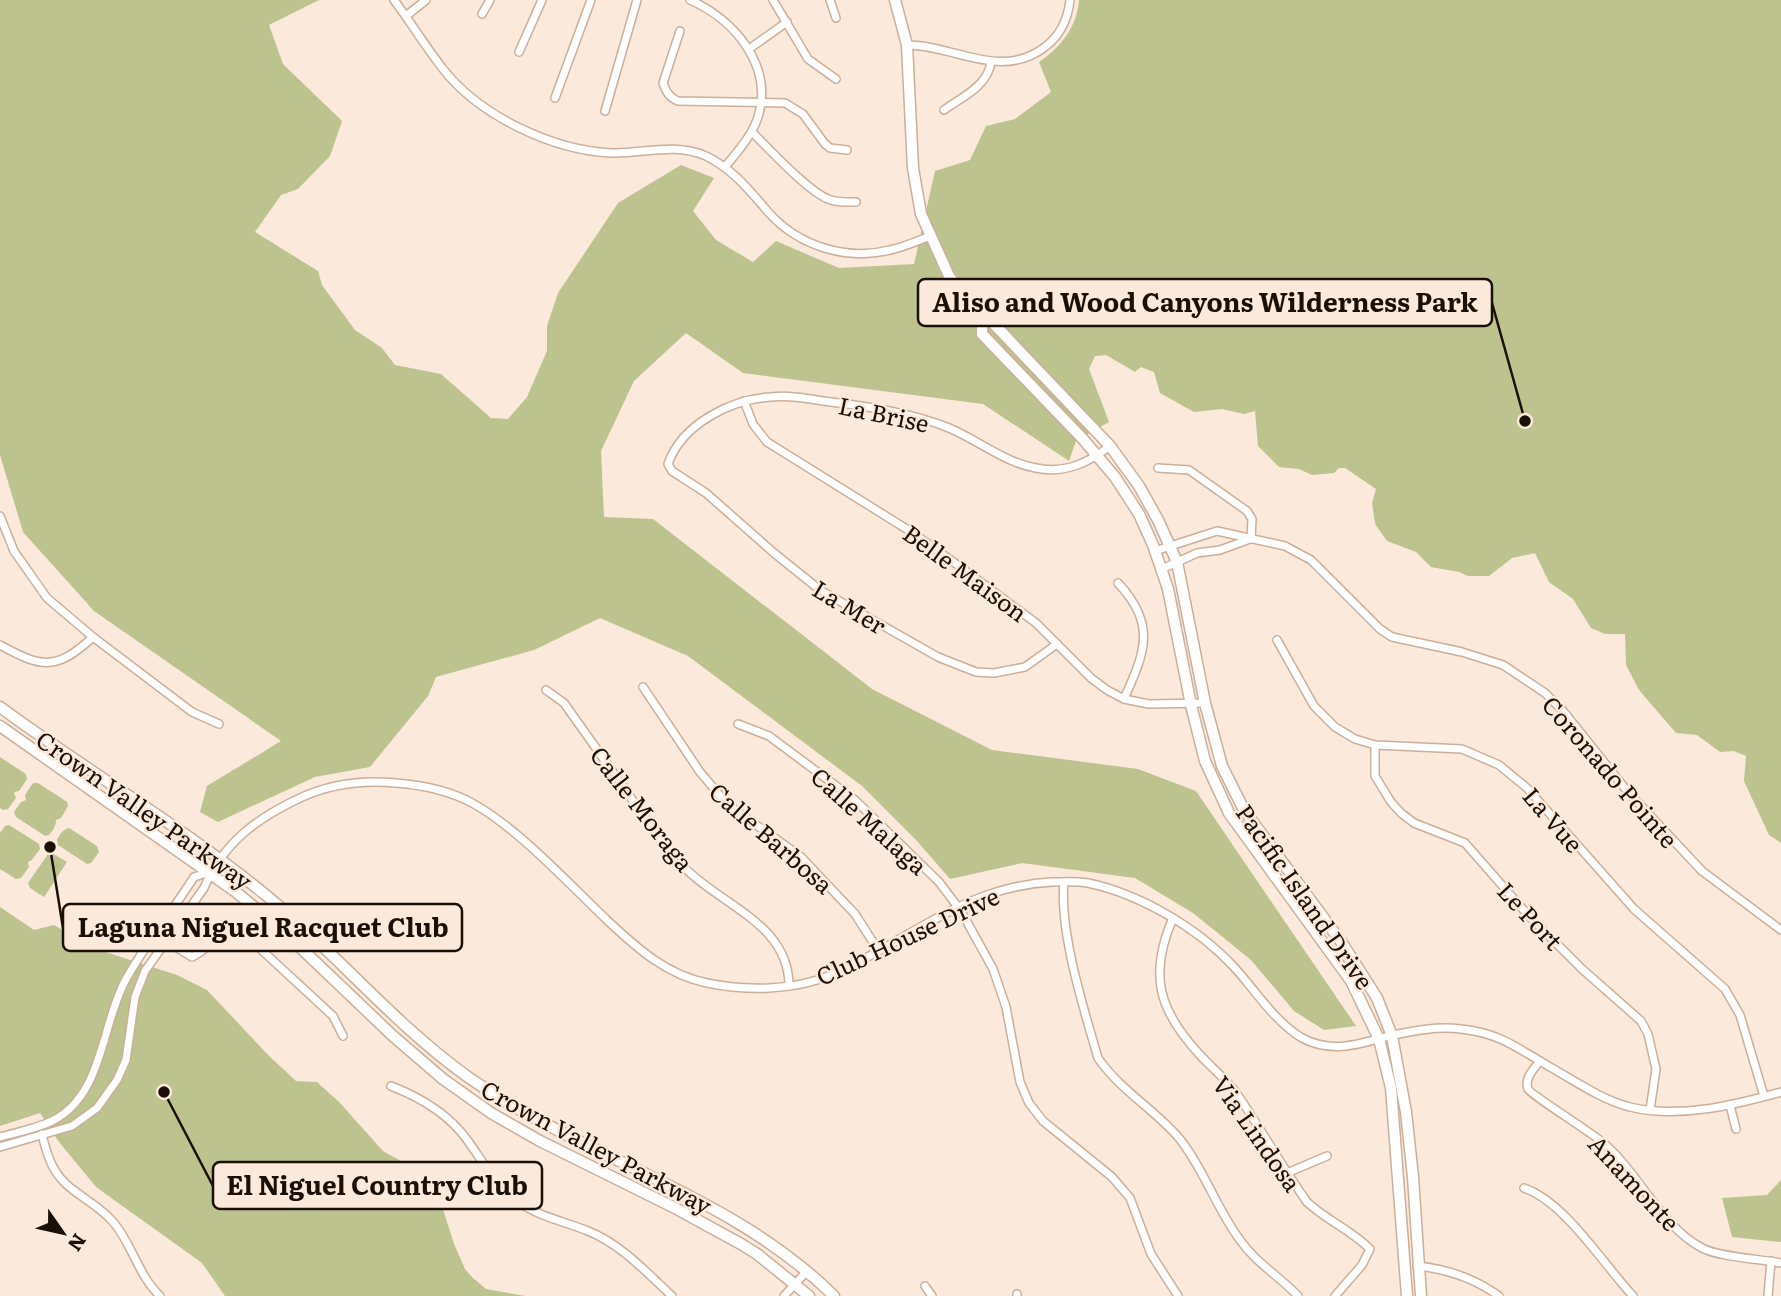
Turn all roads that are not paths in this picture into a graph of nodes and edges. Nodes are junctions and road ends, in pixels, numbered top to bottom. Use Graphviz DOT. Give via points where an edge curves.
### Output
graph roads {
  1 [pos="394,0"];
  2 [pos="426,0"];
  3 [pos="490,0"];
  4 [pos="542,0"];
  5 [pos="591,0"];
  6 [pos="637,0"];
  7 [pos="690,0"];
  8 [pos="773,0"];
  9 [pos="830,0"];
  10 [pos="895,0"];
  11 [pos="1070,0"];
  12 [pos="482,14"];
  13 [pos="406,16"];
  14 [pos="836,18"];
  15 [pos="787,22"];
  16 [pos="680,31"];
  17 [pos="907,45"];
  18 [pos="749,49"];
  19 [pos="519,52"];
  20 [pos="991,62"];
  21 [pos="836,79"];
  22 [pos="555,99"];
  23 [pos="761,104"];
  24 [pos="944,110"];
  25 [pos="605,111"];
  26 [pos="752,132"];
  27 [pos="847,150"];
  28 [pos="725,167"];
  29 [pos="856,202"];
  30 [pos="930,236"];
  31 [pos="982,320"];
  32 [pos="744,401"];
  33 [pos="1110,446"];
  34 [pos="1097,456"];
  35 [pos="667,464"];
  36 [pos="1158,468"];
  37 [pos="0,516"];
  38 [pos="1251,539"];
  39 [pos="1170,547"];
  40 [pos="1155,551"];
  41 [pos="1177,562"];
  42 [pos="1162,569"];
  43 [pos="1118,583"];
  44 [pos="93,637"];
  45 [pos="1276,640"];
  46 [pos="1057,644"];
  47 [pos="0,645"];
  48 [pos="643,687"];
  49 [pos="546,690"];
  50 [pos="1124,699"];
  51 [pos="1205,703"];
  52 [pos="1191,705"];
  53 [pos="0,707"];
  54 [pos="219,724"];
  55 [pos="738,724"];
  56 [pos="0,726"];
  57 [pos="1375,745"];
  58 [pos="219,859"];
  59 [pos="210,872"];
  60 [pos="1064,882"];
  61 [pos="956,907"];
  62 [pos="1173,918"];
  63 [pos="1781,930"];
  64 [pos="155,934"];
  65 [pos="165,940"];
  66 [pos="878,950"];
  67 [pos="789,986"];
  68 [pos="343,1036"];
  69 [pos="1392,1036"];
  70 [pos="1379,1039"];
  71 [pos="1540,1061"];
  72 [pos="391,1086"];
  73 [pos="1781,1091"];
  74 [pos="1764,1096"];
  75 [pos="1730,1105"];
  76 [pos="1650,1110"];
  77 [pos="39,1126"];
  78 [pos="1736,1129"];
  79 [pos="42,1136"];
  80 [pos="0,1137"];
  81 [pos="0,1147"];
  82 [pos="1327,1156"];
  83 [pos="1287,1173"];
  84 [pos="1524,1188"];
  85 [pos="1402,1246"];
  86 [pos="1771,1261"];
  87 [pos="1781,1263"];
  88 [pos="1417,1266"];
  89 [pos="807,1271"];
  90 [pos="795,1284"];
  91 [pos="925,1286"];
  92 [pos="1407,1293"];
  93 [pos="160,1296"];
  94 [pos="672,1296"];
  95 [pos="784,1296"];
  96 [pos="809,1296"];
  97 [pos="834,1296"];
  98 [pos="932,1296"];
  99 [pos="1178,1296"];
  100 [pos="1298,1296"];
  101 [pos="1335,1296"];
  102 [pos="1420,1296"];
  103 [pos="1499,1296"];
  104 [pos="1633,1296"];
  105 [pos="1768,1296"];
  1 -- 13 [label="street"];
  2 -- 13 [label="street"];
  3 -- 12 [label="street"];
  4 -- 19 [label="street"];
  5 -- 22 [label="street"];
  6 -- 25 [label="street"];
  7 -- 18 [label="street" via="729,24"];
  8 -- 15 [label="street"];
  9 -- 14 [label="street"];
  10 -- 17 [label="main road, Pacific Island Drive"];
  11 -- 20 [label="street" via="1060,32 1034,56 1017,62"];
  13 -- 28 [label="street" via="460,88 533,135 594,151 690,150"];
  15 -- 18 [label="street"];
  15 -- 21 [label="street" via="808,59"];
  16 -- 23 [label="street" via="663,83 671,97"];
  17 -- 20 [label="street"];
  17 -- 30 [label="main road, Pacific Island Drive" via="913,168"];
  18 -- 23 [label="street"];
  20 -- 24 [label="street" via="981,84"];
  23 -- 26 [label="street"];
  23 -- 27 [label="street" via="785,103 796,108 825,144"];
  26 -- 28 [label="street"];
  26 -- 29 [label="street" via="826,198"];
  28 -- 30 [label="street" via="777,222 829,250 872,253"];
  30 -- 31 [label="main road, Pacific Island Drive" via="956,287"];
  31 -- 33 [label="main road, Pacific Island Drive" via="992,323"];
  31 -- 34 [label="main road, Pacific Island Drive" via="982,334"];
  32 -- 34 [label="street, La Brise" via="796,397 898,413 946,427 1035,468 1076,467"];
  32 -- 35 [label="street, La Brise" via="701,423 683,439"];
  32 -- 46 [label="street, Belle Maison" via="767,442 913,533 1022,612"];
  33 -- 34 [label="street, La Brise"];
  33 -- 39 [label="main road, Pacific Island Drive" via="1139,486"];
  34 -- 40 [label="main road, Pacific Island Drive" via="1139,514"];
  35 -- 46 [label="street, La Mer" via="820,590 948,662 975,672 1010,672 1032,663"];
  36 -- 38 [label="street" via="1189,470 1247,511 1252,519"];
  37 -- 44 [label="street" via="14,551 47,598"];
  38 -- 39 [label="street, Coronado Pointe" via="1217,531"];
  38 -- 41 [label="street"];
  38 -- 63 [label="street, Coronado Pointe" via="1285,546 1311,560 1392,637 1503,665 1545,693 1702,871"];
  39 -- 40 [label="street, Coronado Pointe"];
  39 -- 41 [label="main road, Pacific Island Drive"];
  40 -- 42 [label="main road, Pacific Island Drive"];
  41 -- 42 [label="street"];
  41 -- 51 [label="main road, Pacific Island Drive"];
  42 -- 52 [label="main road, Pacific Island Drive"];
  43 -- 50 [label="street" via="1141,615 1144,635 1136,673"];
  44 -- 47 [label="street" via="67,658 51,662 28,660"];
  44 -- 54 [label="street" via="192,712"];
  45 -- 57 [label="street, La Vue" via="1314,706 1335,727"];
  46 -- 50 [label="street, Belle Maison" via="1091,678"];
  48 -- 66 [label="street, Calle Barbosa" via="727,804 810,865 855,914"];
  49 -- 67 [label="street, Calle Moraga" via="564,704 687,870 775,940 788,967"];
  50 -- 52 [label="street, Belle Maison"];
  51 -- 52 [label="street, Belle Maison"];
  51 -- 69 [label="main road, Pacific Island Drive" via="1222,766 1244,810 1348,953 1377,998"];
  52 -- 70 [label="main road, Pacific Island Drive" via="1205,761 1229,813 1351,981"];
  53 -- 58 [label="main road, Crown Valley Parkway"];
  55 -- 61 [label="street, Calle Malaga" via="769,736 855,800 939,882"];
  56 -- 59 [label="main road, Crown Valley Parkway"];
  57 -- 74 [label="street, La Vue" via="1462,749 1499,765 1527,788 1634,909 1725,989 1740,1015"];
  57 -- 76 [label="street, Le Port" via="1375,776 1401,813 1414,823 1465,843 1528,915 1640,1021 1656,1069"];
  58 -- 59 [label="street, Club House Drive"];
  58 -- 67 [label="street, Club House Drive" via="250,826 319,790 358,783 413,784 471,802 502,823 634,945 673,971 726,986"];
  58 -- 89 [label="main road, Crown Valley Parkway" via="282,909 467,1076 524,1112 719,1210"];
  59 -- 64 [label="street, Club House Drive" via="194,877"];
  59 -- 65 [label="street, Club House Drive" via="204,888"];
  59 -- 90 [label="main road, Crown Valley Parkway" via="285,933 412,1053 473,1101 540,1141 713,1228"];
  60 -- 61 [label="street, Club House Drive" via="1014,885"];
  60 -- 62 [label="street, Club House Drive" via="1082,882 1133,896"];
  60 -- 100 [label="street" via="1067,934 1098,1058 1178,1137 1238,1238 1256,1261"];
  61 -- 66 [label="street, Club House Drive"];
  61 -- 99 [label="street, Calle Malaga" via="993,969 1029,1103 1043,1121 1112,1177 1130,1198 1151,1254"];
  62 -- 70 [label="street, Club House Drive" via="1230,962 1299,1036 1339,1047"];
  62 -- 83 [label="street, Via Lindosa" via="1160,967 1169,1016 1234,1090"];
  64 -- 65 [label="street"];
  64 -- 77 [label="street, Club House Drive" via="112,1010 101,1051 81,1094 70,1108"];
  65 -- 68 [label="street" via="192,957 204,952 223,931 241,931 333,1016"];
  65 -- 79 [label="street, Club House Drive" via="135,997 126,1060 117,1080 97,1108 72,1126"];
  66 -- 67 [label="street, Club House Drive" via="830,975"];
  69 -- 70 [label="street, Club House Drive"];
  69 -- 71 [label="street, Club House Drive" via="1429,1029 1483,1031"];
  69 -- 88 [label="main road, Pacific Island Drive" via="1406,1112"];
  70 -- 85 [label="main road, Pacific Island Drive" via="1391,1088"];
  71 -- 76 [label="street, Club House Drive" via="1609,1100"];
  71 -- 86 [label="street, Anamonte" via="1528,1077 1532,1096 1604,1143 1689,1239 1714,1252"];
  72 -- 94 [label="street" via="436,1108 451,1121 512,1198 608,1242"];
  73 -- 74 [label="street, Club House Drive"];
  74 -- 75 [label="street, Club House Drive"];
  75 -- 76 [label="street, Club House Drive"];
  75 -- 78 [label="street"];
  77 -- 79 [label="street"];
  77 -- 80 [label="street, Club House Drive"];
  79 -- 81 [label="street, Club House Drive"];
  79 -- 93 [label="street" via="49,1163 115,1224 143,1277"];
  82 -- 83 [label="street"];
  83 -- 101 [label="street, Via Lindosa" via="1317,1212 1370,1249"];
  84 -- 104 [label="street" via="1556,1206"];
  85 -- 88 [label="main road"];
  85 -- 92 [label="main road, Pacific Island Drive"];
  86 -- 87 [label="street, Anamonte"];
  86 -- 105 [label="street"];
  88 -- 92 [label="main road"];
  88 -- 102 [label="main road, Pacific Island Drive"];
  88 -- 103 [label="street" via="1473,1280"];
  89 -- 90 [label="street"];
  89 -- 97 [label="main road, Crown Valley Parkway"];
  90 -- 95 [label="street"];
  90 -- 96 [label="main road, Crown Valley Parkway"];
  91 -- 98 [label="street"];
}
